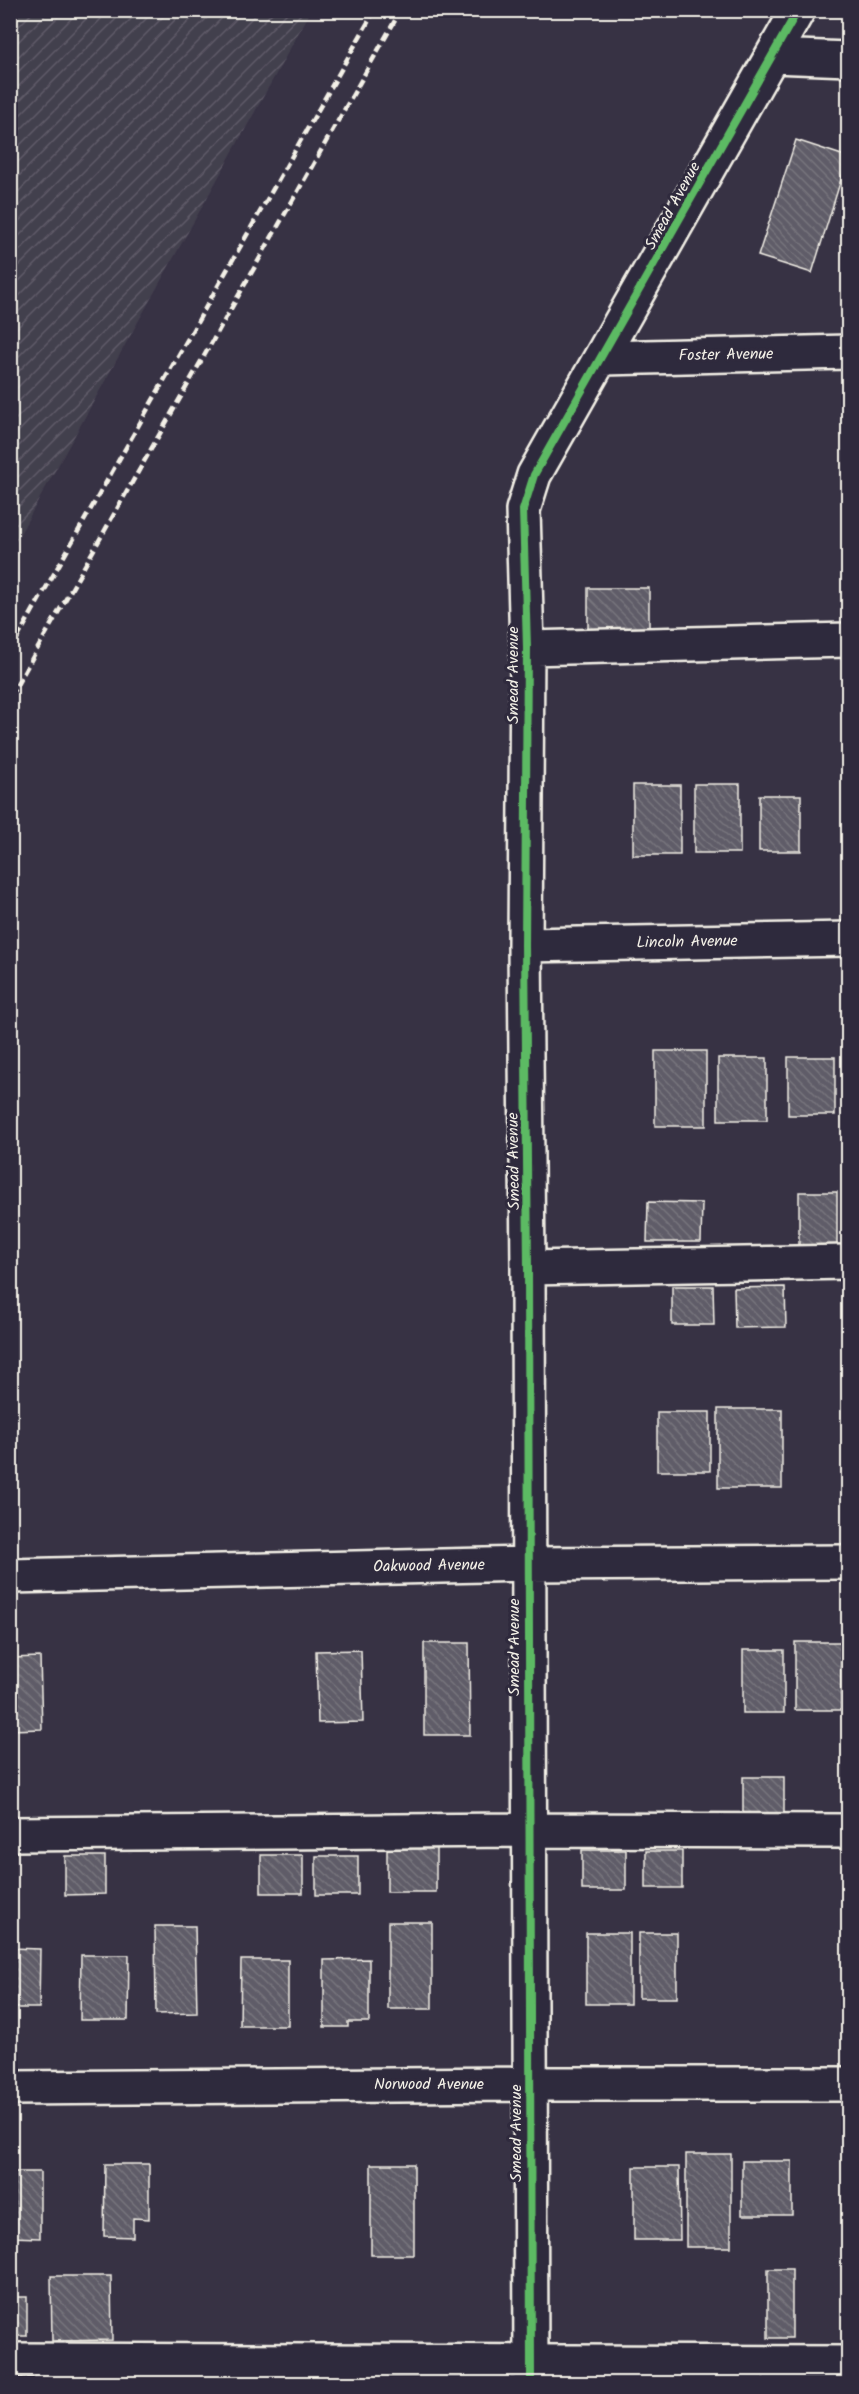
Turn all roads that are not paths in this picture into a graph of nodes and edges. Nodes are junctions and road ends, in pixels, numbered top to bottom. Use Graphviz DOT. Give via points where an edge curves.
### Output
graph roads {
  1 [pos="798,10"];
  2 [pos="773,56"];
  3 [pos="849,59"];
  4 [pos="849,352"];
  5 [pos="603,358"];
  6 [pos="849,640"];
  7 [pos="527,648"];
  8 [pos="849,939"];
  9 [pos="525,945"];
  10 [pos="849,1262"];
  11 [pos="528,1268"];
  12 [pos="849,1562"];
  13 [pos="527,1564"];
  14 [pos="10,1576"];
  15 [pos="528,1830"];
  16 [pos="849,1831"];
  17 [pos="10,1834"];
  18 [pos="529,2084"];
  19 [pos="849,2084"];
  20 [pos="10,2088"];
  21 [pos="10,2360"];
  22 [pos="849,2363"];
  23 [pos="531,2373"];
  1 -- 2 [label="street, Smead Avenue"];
  2 -- 3 [label="street"];
  2 -- 5 [label="street, Smead Avenue"];
  4 -- 5 [label="street, Foster Avenue"];
  5 -- 7 [label="street, Smead Avenue" via="534,475 523,510"];
  6 -- 7 [label="street"];
  7 -- 9 [label="street, Smead Avenue"];
  8 -- 9 [label="street, Lincoln Avenue"];
  9 -- 11 [label="street, Smead Avenue"];
  10 -- 11 [label="street"];
  11 -- 13 [label="street, Smead Avenue"];
  12 -- 13 [label="street, Oakwood Avenue"];
  13 -- 14 [label="street, Oakwood Avenue"];
  13 -- 15 [label="street, Smead Avenue"];
  15 -- 16 [label="street"];
  15 -- 17 [label="street"];
  15 -- 18 [label="street, Smead Avenue"];
  18 -- 19 [label="street, Norwood Avenue"];
  18 -- 20 [label="street, Norwood Avenue"];
  18 -- 23 [label="street, Smead Avenue"];
  21 -- 23 [label="street"];
  22 -- 23 [label="street"];
}
